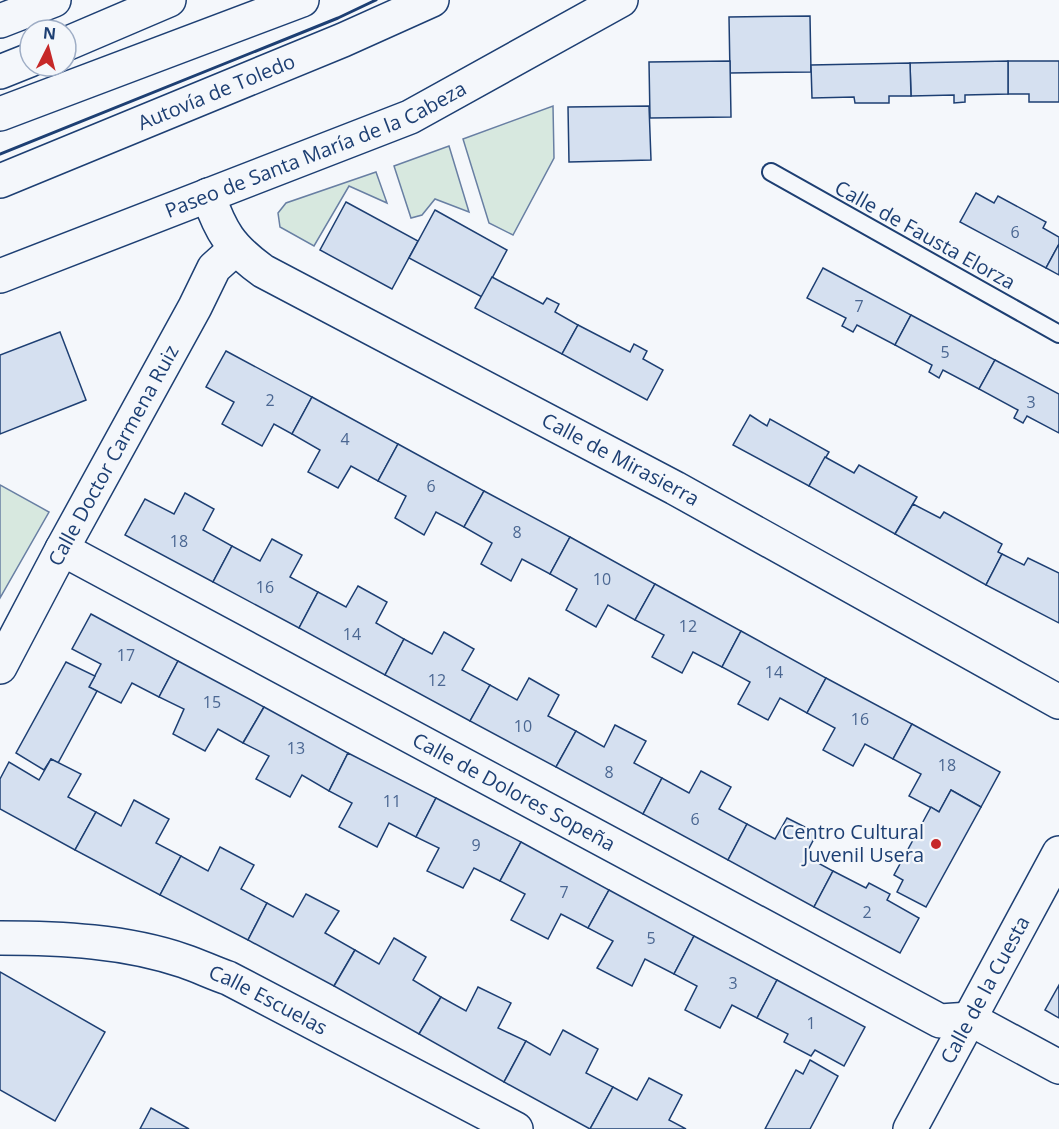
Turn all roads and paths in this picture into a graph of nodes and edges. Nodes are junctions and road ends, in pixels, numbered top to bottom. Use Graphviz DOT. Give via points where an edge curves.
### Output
graph roads {
  1 [pos="54,0"];
  2 [pos="169,0"];
  3 [pos="302,0"];
  4 [pos="432,0"];
  5 [pos="621,0"];
  6 [pos="0,21"];
  7 [pos="78,39"];
  8 [pos="18,65"];
  9 [pos="0,72"];
  10 [pos="0,114"];
  11 [pos="771,172"];
  12 [pos="0,181"];
  13 [pos="208,195"];
  14 [pos="235,249"];
  15 [pos="0,276"];
  16 [pos="1059,334"];
  17 [pos="62,549"];
  18 [pos="0,667"];
  19 [pos="1059,702"];
  20 [pos="1059,853"];
  21 [pos="0,938"];
  22 [pos="970,1019"];
  23 [pos="1059,1067"];
  24 [pos="516,1129"];
  25 [pos="910,1129"];
  1 -- 6 [label="main road"];
  2 -- 7 [label="main road"];
  3 -- 10 [label="main road"];
  4 -- 12 [label="main road, Autovía de Toledo"];
  5 -- 13 [label="main road, Paseo de Santa María de la Cabeza" via="410,117"];
  8 -- 9 [label="main road"];
  11 -- 16 [label="lane, Calle de Fausta Elorza"];
  13 -- 14 [label="main road, Calle de Mirasierra" via="223,233"];
  13 -- 15 [label="main road, Paseo de Santa María de la Cabeza"];
  14 -- 17 [label="main road, Calle Doctor Carmena Ruiz" via="214,268"];
  14 -- 19 [label="main road, Calle de Mirasierra" via="262,271 675,488"];
  17 -- 18 [label="main road, Calle Doctor Carmena Ruiz"];
  17 -- 22 [label="main road, Calle de Dolores Sopeña" via="940,1021"];
  20 -- 22 [label="main road, Calle de la Cuesta"];
  21 -- 24 [label="main road, Calle Escuelas" via="93,942 184,960 228,978"];
  22 -- 23 [label="main road"];
  22 -- 25 [label="main road, Calle de la Cuesta"];
}
